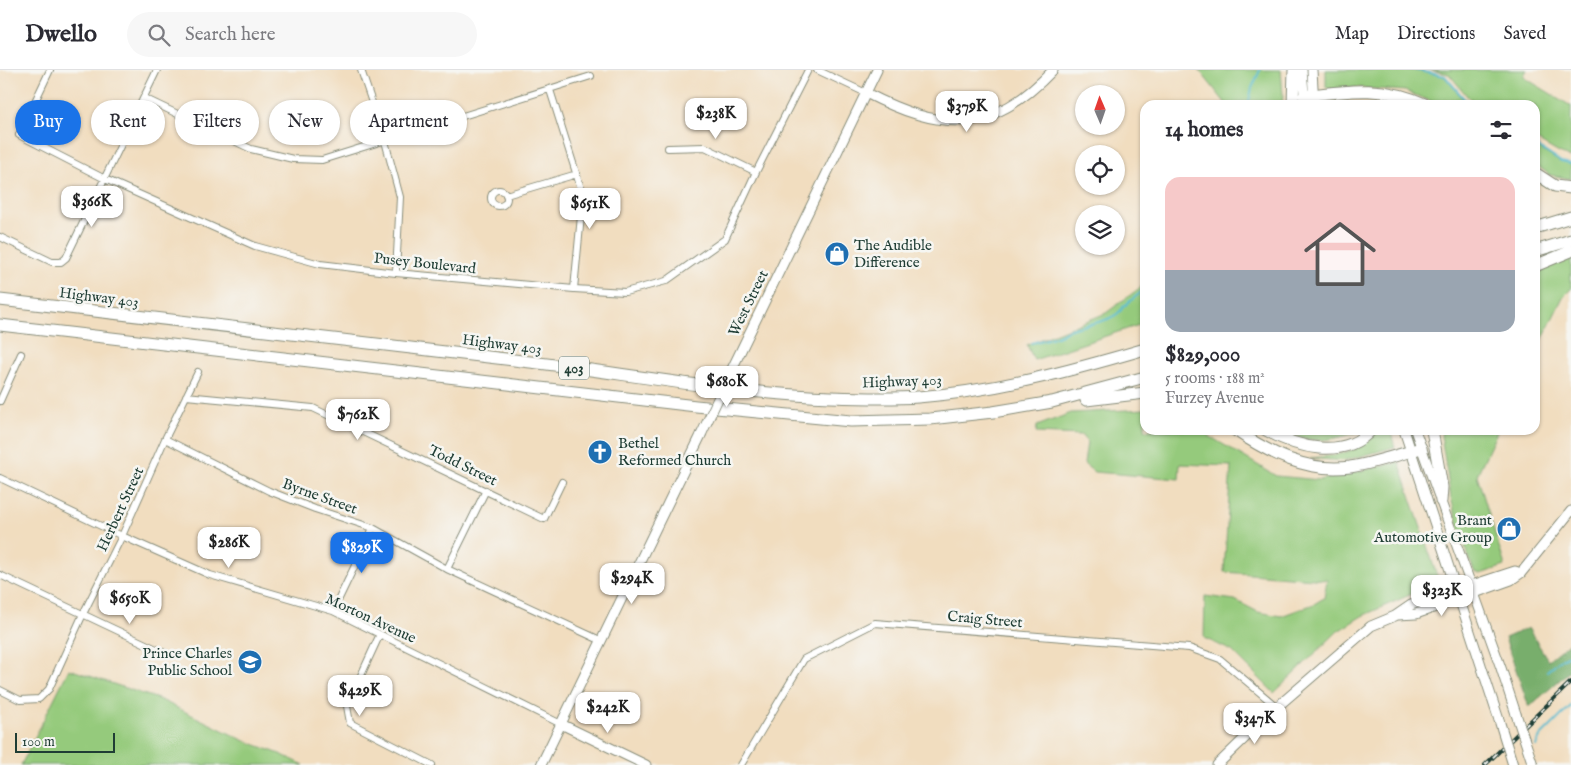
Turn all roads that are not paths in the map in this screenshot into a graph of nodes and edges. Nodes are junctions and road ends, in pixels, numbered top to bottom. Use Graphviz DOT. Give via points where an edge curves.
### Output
graph roads {
  1 [pos="50,70"];
  2 [pos="157,70"];
  3 [pos="361,70"];
  4 [pos="808,70"];
  5 [pos="817,70"];
  6 [pos="877,70"];
  7 [pos="1053,70"];
  8 [pos="1294,70"];
  9 [pos="1302,70"];
  10 [pos="1312,70"];
  11 [pos="591,76"];
  12 [pos="550,90"];
  13 [pos="866,93"];
  14 [pos="144,98"];
  15 [pos="371,100"];
  16 [pos="1293,100"];
  17 [pos="1309,100"];
  18 [pos="1414,100"];
  19 [pos="467,116"];
  20 [pos="371,145"];
  21 [pos="385,145"];
  22 [pos="668,148"];
  23 [pos="756,172"];
  24 [pos="577,174"];
  25 [pos="1540,176"];
  26 [pos="105,179"];
  27 [pos="1571,188"];
  28 [pos="506,196"];
  29 [pos="1571,216"];
  30 [pos="1540,226"];
  31 [pos="0,237"];
  32 [pos="1571,240"];
  33 [pos="1540,249"];
  34 [pos="1571,251"];
  35 [pos="1540,264"];
  36 [pos="396,273"];
  37 [pos="574,289"];
  38 [pos="0,300"];
  39 [pos="0,325"];
  40 [pos="1140,344"];
  41 [pos="1140,351"];
  42 [pos="21,354"];
  43 [pos="198,372"];
  44 [pos="1069,372"];
  45 [pos="1140,378"];
  46 [pos="1140,394"];
  47 [pos="186,396"];
  48 [pos="0,401"];
  49 [pos="1052,402"];
  50 [pos="1243,435"];
  51 [pos="1274,435"];
  52 [pos="1365,435"];
  53 [pos="1407,435"];
  54 [pos="1415,435"];
  55 [pos="1433,435"];
  56 [pos="166,439"];
  57 [pos="1416,449"];
  58 [pos="0,478"];
  59 [pos="562,482"];
  60 [pos="486,490"];
  61 [pos="1441,501"];
  62 [pos="1571,511"];
  63 [pos="372,528"];
  64 [pos="122,536"];
  65 [pos="448,569"];
  66 [pos="0,575"];
  67 [pos="1473,590"];
  68 [pos="1458,595"];
  69 [pos="333,611"];
  70 [pos="83,614"];
  71 [pos="380,634"];
  72 [pos="602,641"];
  73 [pos="167,654"];
  74 [pos="0,690"];
  75 [pos="1277,708"];
  76 [pos="561,724"];
  77 [pos="432,765"];
  78 [pos="542,765"];
  79 [pos="646,765"];
  80 [pos="741,765"];
  81 [pos="1217,765"];
  82 [pos="1513,765"];
  83 [pos="1533,765"];
  1 -- 26 [label="street, Pusey Boulevard" via="19,135"];
  2 -- 14 [label="street"];
  3 -- 15 [label="street"];
  4 -- 23 [label="street, Pusey Boulevard"];
  5 -- 13 [label="street"];
  6 -- 13 [label="main road, West Street"];
  7 -- 13 [label="main road" via="1019,101 977,120 940,121 910,113"];
  8 -- 16 [label="highway"];
  9 -- 17 [label="main road"];
  10 -- 17 [label="main road"];
  11 -- 12 [label="street"];
  12 -- 19 [label="street"];
  12 -- 24 [label="street"];
  13 -- 72 [label="main road, West Street, bridge"];
  14 -- 20 [label="street" via="251,149 293,159 322,160"];
  14 -- 26 [label="street"];
  17 -- 18 [label="highway" via="1364,89 1399,94"];
  21 -- 36 [label="street" via="400,197"];
  22 -- 23 [label="street" via="704,146"];
  23 -- 37 [label="street, Pusey Boulevard" via="725,239 666,281 625,292"];
  24 -- 28 [label="street"];
  24 -- 37 [label="street" via="583,195"];
  25 -- 27 [label="highway" via="1555,186"];
  26 -- 31 [label="street" via="66,258 61,262 46,260"];
  26 -- 36 [label="street, Pusey Boulevard" via="255,246 320,264"];
  29 -- 30 [label="highway"];
  32 -- 33 [label="highway"];
  34 -- 35 [label="highway"];
  36 -- 37 [label="street, Pusey Boulevard"];
  38 -- 44 [label="highway, Highway 403 / 403" via="784,395 915,397 971,392"];
  39 -- 49 [label="highway, 403" via="841,420 940,418"];
  40 -- 44 [label="highway" via="1083,363"];
  41 -- 44 [label="highway, Highway 403 / 403"];
  42 -- 48 [label="street"];
  43 -- 47 [label="street, Herbert Street"];
  45 -- 49 [label="highway, 403"];
  46 -- 49 [label="highway"];
  47 -- 56 [label="street, Herbert Street"];
  47 -- 60 [label="street, Todd Street" via="314,408"];
  50 -- 57 [label="highway" via="1282,457 1319,467 1350,467"];
  51 -- 52 [label="highway" via="1301,445 1322,448 1353,444"];
  53 -- 57 [label="main road"];
  54 -- 57 [label="main road"];
  55 -- 61 [label="highway" via="1442,487"];
  56 -- 63 [label="street, Byrne Street" via="268,491"];
  56 -- 64 [label="street, Herbert Street"];
  57 -- 61 [label="main road"];
  57 -- 68 [label="main road"];
  58 -- 64 [label="street, Morton Avenue"];
  59 -- 60 [label="street, Todd Street" via="544,519"];
  60 -- 65 [label="street"];
  61 -- 67 [label="main road"];
  62 -- 67 [label="main road" via="1521,573 1515,571"];
  63 -- 65 [label="street, Byrne Street"];
  63 -- 69 [label="street"];
  64 -- 69 [label="street, Morton Avenue" via="210,575"];
  64 -- 70 [label="street, Herbert Street"];
  65 -- 72 [label="street, Byrne Street"];
  66 -- 70 [label="street"];
  67 -- 68 [label="main road"];
  67 -- 83 [label="main road, bridge"];
  68 -- 75 [label="main road" via="1411,606 1371,626"];
  68 -- 82 [label="main road, bridge"];
  69 -- 71 [label="street, Morton Avenue"];
  70 -- 73 [label="street"];
  70 -- 74 [label="street, Herbert Street" via="49,689 38,699 20,700"];
  71 -- 76 [label="street, Morton Avenue"];
  71 -- 77 [label="street" via="347,706 350,724"];
  72 -- 76 [label="main road, West Street"];
  75 -- 80 [label="street, Craig Street" via="1220,659 1189,648 874,623 804,660"];
  75 -- 81 [label="main road"];
  76 -- 78 [label="main road, West Street"];
  76 -- 79 [label="main road"];
}
